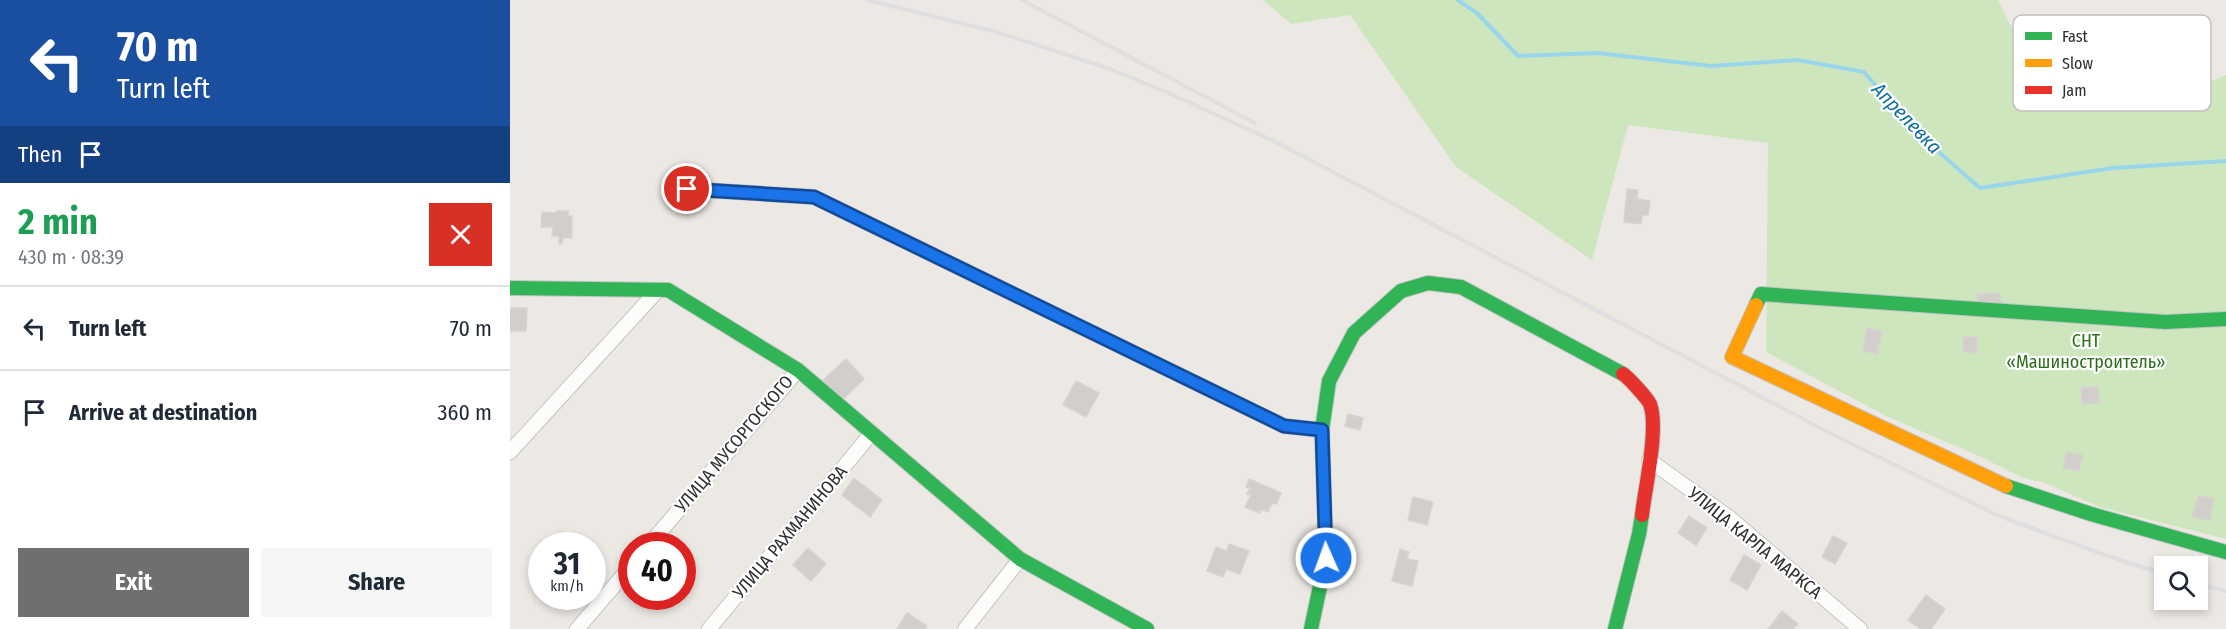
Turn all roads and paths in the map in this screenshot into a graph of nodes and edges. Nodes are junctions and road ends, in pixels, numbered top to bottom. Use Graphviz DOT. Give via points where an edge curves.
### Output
graph roads {
  1 [pos="687,189"];
  2 [pos="510,288"];
  3 [pos="658,290"];
  4 [pos="2226,319"];
  5 [pos="798,370"];
  6 [pos="1322,430"];
  7 [pos="871,434"];
  8 [pos="510,452"];
  9 [pos="1649,460"];
  10 [pos="660,532"];
  11 [pos="2226,552"];
  12 [pos="1020,559"];
  13 [pos="618,581"];
  14 [pos="577,629"];
  15 [pos="710,629"];
  16 [pos="965,629"];
  17 [pos="1147,629"];
  18 [pos="1311,629"];
  19 [pos="1615,629"];
  20 [pos="1860,629"];
  1 -- 6 [label="street" via="814,197 1284,426"];
  2 -- 3 [label="street"];
  3 -- 5 [label="street" via="668,290"];
  3 -- 8 [label="street"];
  4 -- 11 [label="street" via="2165,322 1761,294 1732,357 2011,489"];
  5 -- 7 [label="street"];
  5 -- 10 [label="street, УЛИЦА МУСОРГОСКОГО"];
  6 -- 9 [label="street" via="1329,381 1354,333 1401,291 1428,283 1461,287 1630,378 1652,408"];
  6 -- 18 [label="street" via="1326,558"];
  7 -- 12 [label="street"];
  7 -- 15 [label="street, УЛИЦА РАХМАНИНОВА"];
  9 -- 19 [label="street" via="1639,534"];
  9 -- 20 [label="street, УЛИЦА КАРЛА МАРКСА" via="1730,518"];
  12 -- 16 [label="street"];
  12 -- 17 [label="street"];
  13 -- 14 [label="street"];
}
